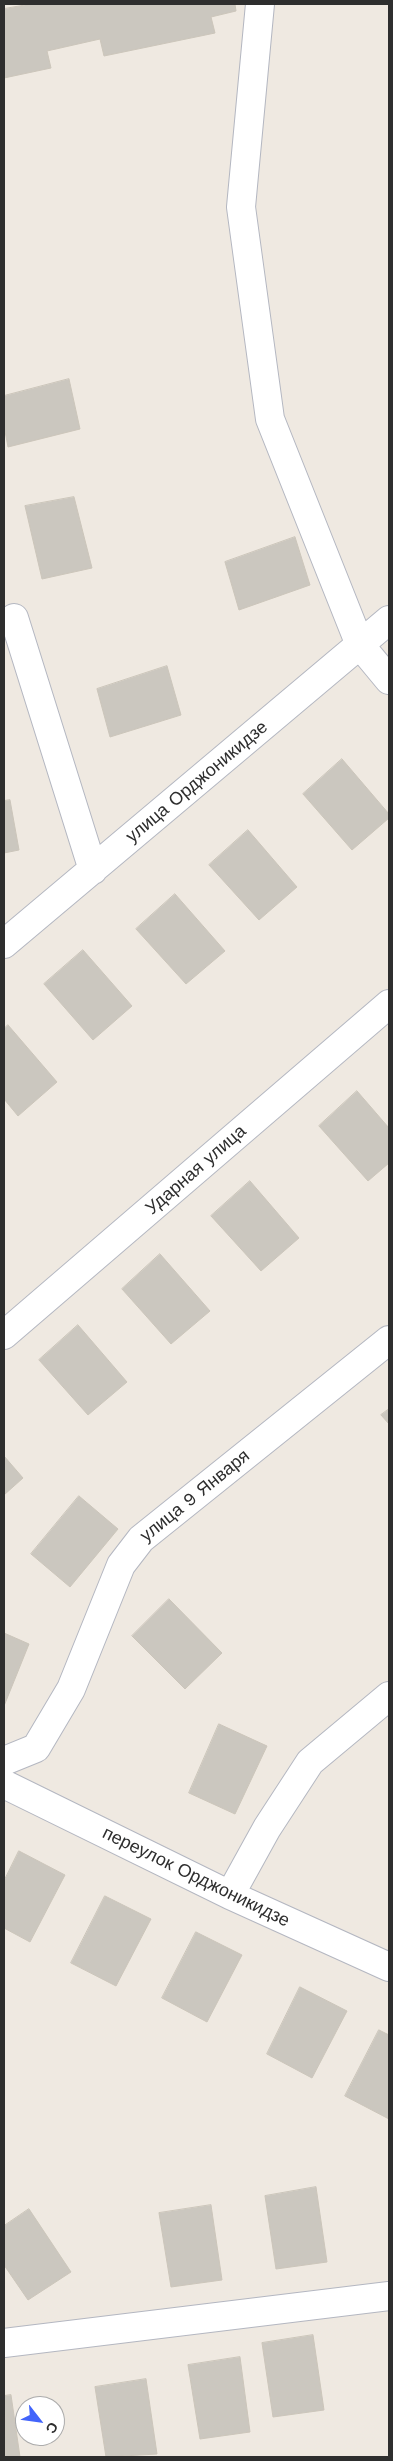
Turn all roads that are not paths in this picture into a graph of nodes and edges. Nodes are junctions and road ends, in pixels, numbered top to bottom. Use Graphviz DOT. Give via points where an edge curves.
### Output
graph roads {
  1 [pos="260,4"];
  2 [pos="14,618"];
  3 [pos="389,620"];
  4 [pos="360,645"];
  5 [pos="389,680"];
  6 [pos="93,870"];
  7 [pos="4,944"];
  8 [pos="389,1004"];
  9 [pos="4,1336"];
  10 [pos="389,1340"];
  11 [pos="389,1696"];
  12 [pos="4,1761"];
  13 [pos="4,1784"];
  14 [pos="230,1895"];
  15 [pos="389,1968"];
  16 [pos="389,2296"];
  17 [pos="4,2343"];
  1 -- 4 [label="street" via="241,207 270,419"];
  2 -- 6 [label="street"];
  3 -- 4 [label="street, улица Орджоникидзе"];
  4 -- 5 [label="street"];
  4 -- 6 [label="street, улица Орджоникидзе"];
  6 -- 7 [label="street, улица Орджоникидзе"];
  8 -- 9 [label="street, Ударная улица"];
  10 -- 12 [label="street, улица 9 Января" via="141,1539 121,1565 71,1689 36,1748"];
  11 -- 14 [label="street" via="310,1762 267,1828"];
  13 -- 14 [label="street, переулок Орджоникидзе"];
  14 -- 15 [label="street, переулок Орджоникидзе"];
  16 -- 17 [label="street"];
}
